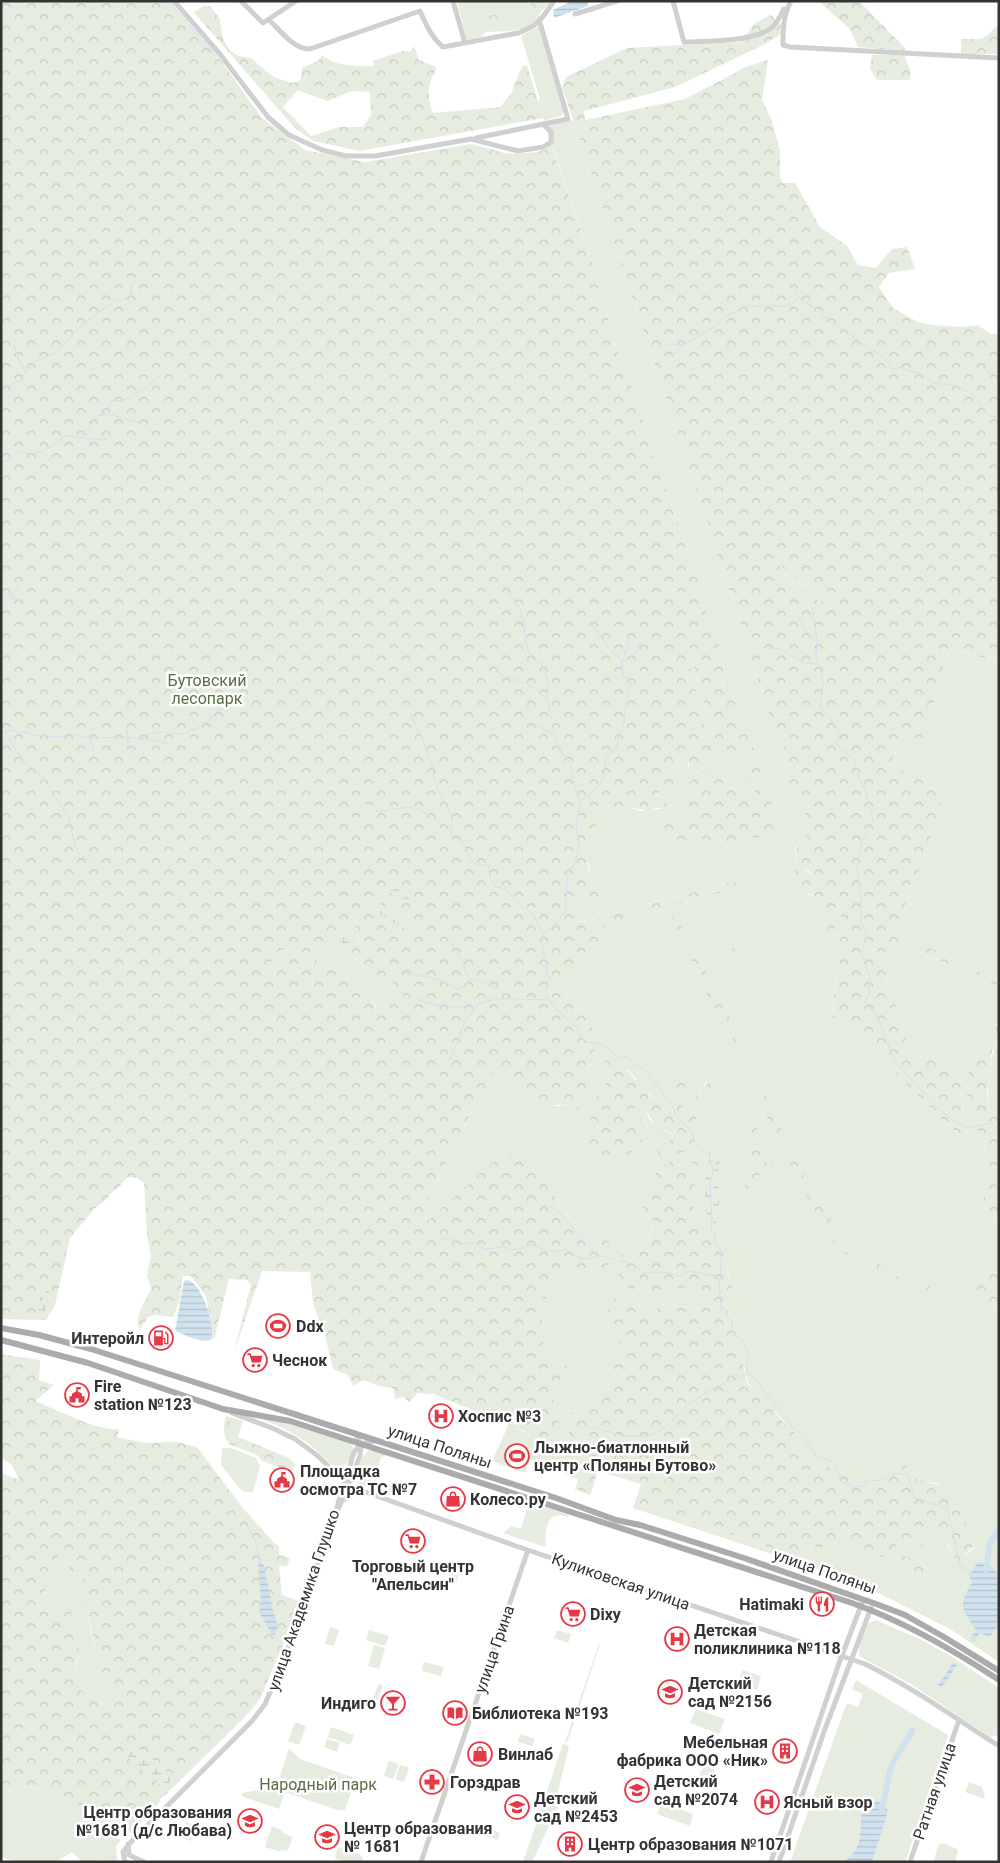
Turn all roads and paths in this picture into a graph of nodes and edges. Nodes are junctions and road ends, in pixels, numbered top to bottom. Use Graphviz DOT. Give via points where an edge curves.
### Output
graph roads {
  1 [pos="174,1"];
  2 [pos="242,1"];
  3 [pos="296,1"];
  4 [pos="453,1"];
  5 [pos="554,1"];
  6 [pos="617,1"];
  7 [pos="673,1"];
  8 [pos="789,1"];
  9 [pos="575,14"];
  10 [pos="269,20"];
  11 [pos="540,23"];
  12 [pos="465,43"];
  13 [pos="999,58"];
  14 [pos="544,125"];
  15 [pos="471,139"];
  16 [pos="1,1328"];
  17 [pos="1,1340"];
  18 [pos="222,1409"];
  19 [pos="355,1433"];
  20 [pos="350,1440"];
  21 [pos="377,1441"];
  22 [pos="361,1444"];
  23 [pos="374,1448"];
  24 [pos="354,1452"];
  25 [pos="360,1456"];
  26 [pos="353,1476"];
  27 [pos="344,1481"];
  28 [pos="349,1486"];
  29 [pos="363,1492"];
  30 [pos="344,1500"];
  31 [pos="332,1525"];
  32 [pos="528,1550"];
  33 [pos="869,1600"];
  34 [pos="852,1603"];
  35 [pos="861,1606"];
  36 [pos="870,1610"];
  37 [pos="883,1615"];
  38 [pos="856,1618"];
  39 [pos="865,1623"];
  40 [pos="842,1656"];
  41 [pos="851,1659"];
  42 [pos="999,1671"];
  43 [pos="999,1680"];
  44 [pos="959,1720"];
  45 [pos="999,1746"];
  46 [pos="798,1784"];
  47 [pos="802,1797"];
  48 [pos="129,1844"];
  49 [pos="141,1861"];
  50 [pos="125,1862"];
  51 [pos="421,1862"];
  52 [pos="771,1862"];
  53 [pos="779,1862"];
  54 [pos="910,1862"];
  1 -- 15 [label="street" via="226,61 268,117 302,142 334,153 368,156"];
  2 -- 10 [label="street" via="263,23"];
  3 -- 10 [label="street"];
  4 -- 12 [label="street"];
  5 -- 11 [label="street"];
  6 -- 9 [label="street"];
  7 -- 8 [label="street" via="684,42 732,40 764,32 776,23"];
  8 -- 13 [label="street" via="783,23 783,45 790,47"];
  10 -- 12 [label="street" via="304,49 418,10 443,47"];
  11 -- 12 [label="street" via="518,33"];
  11 -- 14 [label="street" via="568,119"];
  14 -- 15 [label="street"];
  14 -- 15 [label="street" via="552,132 551,140 546,146 533,149 515,150"];
  16 -- 19 [label="main road, улица Поляны" via="91,1348"];
  17 -- 18 [label="main road, улица Поляны" via="88,1363"];
  18 -- 20 [label="main road, улица Поляны" via="277,1418"];
  18 -- 27 [label="street, Куликовская улица" via="295,1439"];
  19 -- 21 [label="main road, улица Поляны"];
  19 -- 22 [label="street"];
  20 -- 22 [label="main road, улица Поляны"];
  20 -- 24 [label="street"];
  21 -- 22 [label="street"];
  21 -- 33 [label="main road, улица Поляны"];
  22 -- 23 [label="main road, улица Поляны"];
  22 -- 24 [label="street"];
  22 -- 25 [label="street"];
  23 -- 25 [label="street"];
  23 -- 34 [label="main road, улица Поляны"];
  24 -- 27 [label="street, улица Академика Глушко"];
  25 -- 26 [label="street"];
  26 -- 27 [label="street"];
  26 -- 28 [label="street"];
  26 -- 29 [label="street" via="354,1484"];
  27 -- 28 [label="street, Куликовская улица"];
  27 -- 31 [label="street, улица Академика Глушко"];
  28 -- 29 [label="street, Куликовская улица"];
  28 -- 30 [label="street"];
  29 -- 30 [label="street"];
  29 -- 32 [label="street, Куликовская улица"];
  30 -- 31 [label="street"];
  31 -- 48 [label="street, улица Академика Глушко" via="288,1651 265,1704 252,1721"];
  32 -- 40 [label="street, Куликовская улица"];
  32 -- 51 [label="street, улица Грина"];
  33 -- 35 [label="street" via="863,1601"];
  33 -- 36 [label="street"];
  33 -- 42 [label="main road, улица Поляны" via="904,1615"];
  34 -- 35 [label="main road, улица Поляны"];
  34 -- 38 [label="street"];
  35 -- 36 [label="main road, улица Поляны"];
  35 -- 38 [label="street"];
  36 -- 37 [label="main road, улица Поляны"];
  36 -- 39 [label="street"];
  37 -- 39 [label="street" via="873,1616"];
  37 -- 43 [label="main road, улица Поляны" via="934,1639"];
  38 -- 40 [label="street"];
  39 -- 41 [label="street"];
  40 -- 41 [label="street, Куликовская улица"];
  40 -- 46 [label="street"];
  41 -- 44 [label="street, Куликовская улица" via="891,1677"];
  41 -- 47 [label="street"];
  44 -- 45 [label="street, Куликовская улица"];
  44 -- 54 [label="street, Ратная улица"];
  46 -- 47 [label="street" via="802,1788"];
  46 -- 52 [label="street"];
  47 -- 53 [label="street"];
  48 -- 49 [label="street" via="129,1855"];
  48 -- 50 [label="street" via="123,1852"];
  49 -- 50 [label="street"];
}
